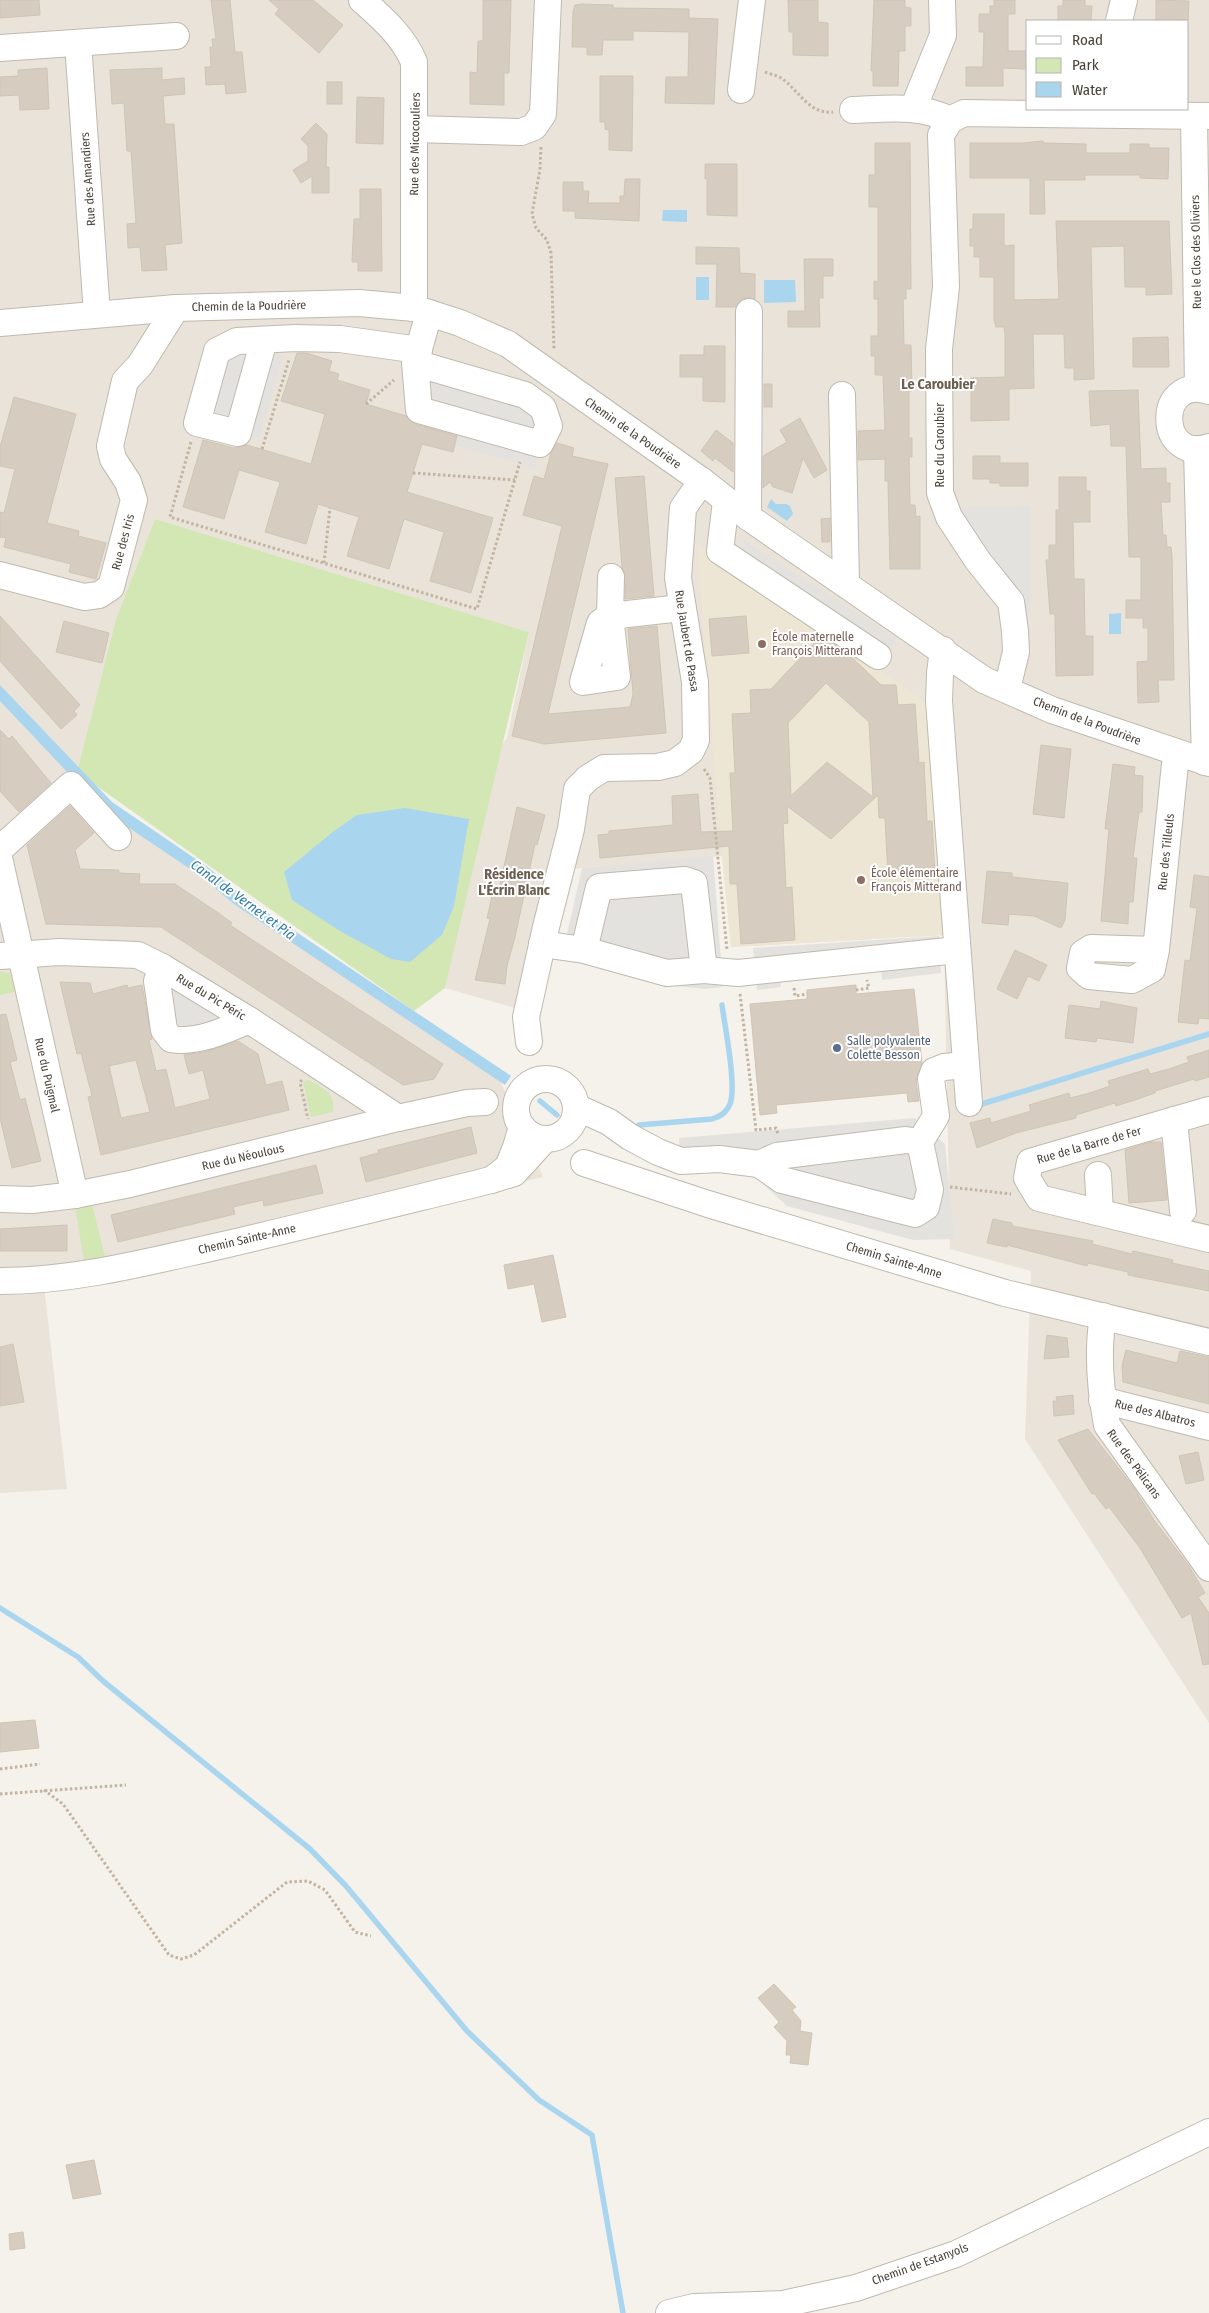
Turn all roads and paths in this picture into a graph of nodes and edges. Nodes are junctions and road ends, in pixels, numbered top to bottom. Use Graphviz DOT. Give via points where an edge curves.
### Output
graph roads {
  1 [pos="362,0"];
  2 [pos="548,0"];
  3 [pos="752,0"];
  4 [pos="942,0"];
  5 [pos="1124,0"];
  6 [pos="1119,20"];
  7 [pos="176,36"];
  8 [pos="78,43"];
  9 [pos="0,48"];
  10 [pos="746,60"];
  11 [pos="742,90"];
  12 [pos="912,109"];
  13 [pos="853,110"];
  14 [pos="1116,112"];
  15 [pos="543,114"];
  16 [pos="1201,116"];
  17 [pos="950,120"];
  18 [pos="414,129"];
  19 [pos="176,308"];
  20 [pos="145,310"];
  21 [pos="422,310"];
  22 [pos="750,312"];
  23 [pos="97,314"];
  24 [pos="0,323"];
  25 [pos="295,338"];
  26 [pos="156,339"];
  27 [pos="264,340"];
  28 [pos="417,356"];
  29 [pos="550,374"];
  30 [pos="1203,390"];
  31 [pos="842,396"];
  32 [pos="366,404"];
  33 [pos="197,423"];
  34 [pos="526,440"];
  35 [pos="1203,448"];
  36 [pos="262,449"];
  37 [pos="413,473"];
  38 [pos="514,480"];
  39 [pos="702,481"];
  40 [pos="726,501"];
  41 [pos="330,508"];
  42 [pos="748,517"];
  43 [pos="324,563"];
  44 [pos="0,574"];
  45 [pos="610,577"];
  46 [pos="846,584"];
  47 [pos="681,608"];
  48 [pos="943,650"];
  49 [pos="878,656"];
  50 [pos="1007,689"];
  51 [pos="691,751"];
  52 [pos="1176,754"];
  53 [pos="1207,763"];
  54 [pos="118,837"];
  55 [pos="0,849"];
  56 [pos="0,862"];
  57 [pos="542,944"];
  58 [pos="584,950"];
  59 [pos="957,950"];
  60 [pos="1156,950"];
  61 [pos="10,955"];
  62 [pos="162,967"];
  63 [pos="728,977"];
  64 [pos="249,1020"];
  65 [pos="965,1065"];
  66 [pos="318,1066"];
  67 [pos="371,1100"];
  68 [pos="527,1100"];
  69 [pos="969,1103"];
  70 [pos="1209,1110"];
  71 [pos="398,1118"];
  72 [pos="1174,1120"];
  73 [pos="562,1127"];
  74 [pos="354,1129"];
  75 [pos="324,1138"];
  76 [pos="920,1142"];
  77 [pos="770,1160"];
  78 [pos="1098,1175"];
  79 [pos="491,1180"];
  80 [pos="930,1190"];
  81 [pos="75,1195"];
  82 [pos="1039,1198"];
  83 [pos="0,1199"];
  84 [pos="1183,1211"];
  85 [pos="1100,1212"];
  86 [pos="1209,1239"];
  87 [pos="0,1281"];
  88 [pos="1103,1316"];
  89 [pos="1209,1342"];
  90 [pos="1102,1400"];
  91 [pos="1209,1427"];
  92 [pos="1209,1568"];
  93 [pos="40,1764"];
  94 [pos="0,1769"];
  95 [pos="126,1786"];
  96 [pos="44,1790"];
  97 [pos="0,1794"];
  98 [pos="371,1936"];
  99 [pos="1209,2132"];
  100 [pos="669,2313"];
  1 -- 18 [label="street, Rue des Micocouliers" via="407,45 414,62"];
  2 -- 15 [label="street"];
  3 -- 10 [label="street"];
  4 -- 12 [label="street" via="943,35"];
  5 -- 6 [label="street"];
  7 -- 8 [label="street"];
  8 -- 9 [label="street"];
  8 -- 23 [label="street, Rue des Amandiers"];
  10 -- 11 [label="street"];
  10 -- 13 [label="path" via="781,78 802,100 825,113"];
  12 -- 13 [label="street"];
  12 -- 17 [label="street" via="935,112"];
  14 -- 16 [label="street"];
  14 -- 17 [label="street" via="964,113"];
  15 -- 18 [label="street" via="534,127 521,132"];
  15 -- 29 [label="path" via="540,168 532,214 536,228 547,240 551,253 554,355"];
  16 -- 30 [label="street, Rue le Clos des Oliviers"];
  17 -- 50 [label="street, Rue du Caroubier" via="941,136 946,286 939,348 940,493 948,517 1010,602 1016,652"];
  18 -- 21 [label="street, Rue des Micocouliers"];
  19 -- 20 [label="street, Chemin de la Poudrière"];
  19 -- 21 [label="street, Chemin de la Poudrière" via="359,303"];
  19 -- 26 [label="street"];
  20 -- 23 [label="street, Chemin de la Poudrière"];
  20 -- 26 [label="street"];
  21 -- 28 [label="street, Rue des Micocouliers"];
  21 -- 29 [label="street, Chemin de la Poudrière" via="508,344"];
  22 -- 42 [label="street"];
  23 -- 24 [label="street, Chemin de la Poudrière"];
  25 -- 27 [label="street"];
  25 -- 28 [label="street" via="340,339"];
  25 -- 36 [label="path"];
  26 -- 44 [label="street, Rue des Iris" via="140,365 125,381 110,446 113,459 128,482 134,500 111,587 99,595 84,598"];
  27 -- 33 [label="street" via="237,341 218,351"];
  27 -- 33 [label="street" via="238,433"];
  28 -- 32 [label="path"];
  28 -- 34 [label="street, Rue des Micocouliers" via="419,410"];
  28 -- 34 [label="street" via="525,395 542,408 549,426 540,444"];
  29 -- 39 [label="street, Chemin de la Poudrière"];
  30 -- 35 [label="street" via="1188,390 1172,404 1168,413 1168,424 1175,438 1187,447"];
  31 -- 46 [label="street"];
  33 -- 43 [label="path" via="170,517"];
  34 -- 38 [label="path"];
  35 -- 53 [label="street"];
  37 -- 38 [label="path"];
  38 -- 43 [label="path" via="477,609"];
  39 -- 40 [label="street, Chemin de la Poudrière"];
  39 -- 47 [label="street, Rue Jaubert de Passa" via="683,508 678,578"];
  40 -- 42 [label="street, Chemin de la Poudrière"];
  40 -- 49 [label="street" via="720,551"];
  41 -- 43 [label="path"];
  42 -- 46 [label="street, Chemin de la Poudrière"];
  45 -- 47 [label="street" via="610,616"];
  46 -- 48 [label="street, Chemin de la Poudrière"];
  47 -- 51 [label="street, Rue Jaubert de Passa" via="695,682 696,740"];
  48 -- 50 [label="street, Chemin de la Poudrière" via="984,680"];
  48 -- 59 [label="street" via="939,701"];
  50 -- 52 [label="street, Chemin de la Poudrière" via="1052,710"];
  51 -- 57 [label="street" via="675,763 604,768 577,789 571,829"];
  51 -- 63 [label="path" via="710,778"];
  52 -- 53 [label="street, Chemin de la Poudrière"];
  52 -- 60 [label="street, Rue des Tilleuls"];
  54 -- 55 [label="street" via="71,785"];
  56 -- 61 [label="street, Rue du Puigmal"];
  57 -- 58 [label="street"];
  57 -- 68 [label="street" via="526,1017 529,1042"];
  58 -- 63 [label="street" via="667,973"];
  58 -- 63 [label="street" via="599,887 685,880 694,883"];
  59 -- 63 [label="street"];
  59 -- 65 [label="street"];
  61 -- 62 [label="street, Rue du Pic Péric" via="58,952 138,955"];
  61 -- 81 [label="street, Rue du Puigmal"];
  62 -- 64 [label="street, Rue du Pic Péric"];
  62 -- 64 [label="street" via="157,981 164,1030 171,1039 182,1041"];
  63 -- 77 [label="path" via="756,1130 776,1128"];
  64 -- 66 [label="street, Rue du Pic Péric"];
  65 -- 69 [label="street"];
  65 -- 76 [label="street" via="934,1071 931,1079 936,1116"];
  66 -- 67 [label="street, Rue du Pic Péric"];
  66 -- 75 [label="path" via="300,1082 308,1119 319,1126"];
  67 -- 71 [label="street, Rue du Pic Péric"];
  67 -- 74 [label="street"];
  68 -- 71 [label="street, Rue du Néoulous" via="467,1103"];
  68 -- 73 [label="street" via="532,1136"];
  68 -- 73 [label="street" via="569,1088"];
  68 -- 79 [label="street, Chemin Sainte-Anne" via="508,1167"];
  70 -- 72 [label="street, Rue de la Barre de Fer"];
  71 -- 74 [label="street, Rue du Néoulous"];
  72 -- 82 [label="street, Rue de la Barre de Fer" via="1030,1162 1026,1178"];
  72 -- 84 [label="street"];
  73 -- 77 [label="street" via="609,1122 630,1137 681,1161"];
  73 -- 79 [label="street, Chemin Sainte-Anne" via="514,1173"];
  73 -- 88 [label="street, Chemin Sainte-Anne" via="563,1154 584,1163 708,1204 1005,1293"];
  74 -- 75 [label="street, Rue du Néoulous"];
  75 -- 81 [label="street, Rue du Néoulous"];
  76 -- 77 [label="street" via="906,1140"];
  76 -- 80 [label="street"];
  77 -- 80 [label="street" via="782,1180 915,1214 926,1207"];
  78 -- 85 [label="street"];
  79 -- 87 [label="street, Chemin Sainte-Anne" via="103,1272 33,1281"];
  80 -- 82 [label="path" via="949,1187"];
  81 -- 83 [label="street, Rue du Néoulous" via="32,1200"];
  82 -- 85 [label="street"];
  85 -- 86 [label="street"];
  88 -- 89 [label="street, Chemin Sainte-Anne"];
  88 -- 90 [label="street, Rue des Pélicans" via="1099,1342"];
  90 -- 91 [label="street, Rue des Albatros"];
  90 -- 92 [label="street, Rue des Pélicans" via="1107,1425"];
  93 -- 94 [label="path"];
  95 -- 96 [label="path"];
  96 -- 97 [label="path"];
  96 -- 98 [label="path" via="63,1804 169,1955 181,1959 194,1955 288,1882 308,1882 325,1890 355,1932"];
  99 -- 100 [label="street, Chemin de Estanyols" via="956,2254 856,2288 783,2304 694,2307"];
}
